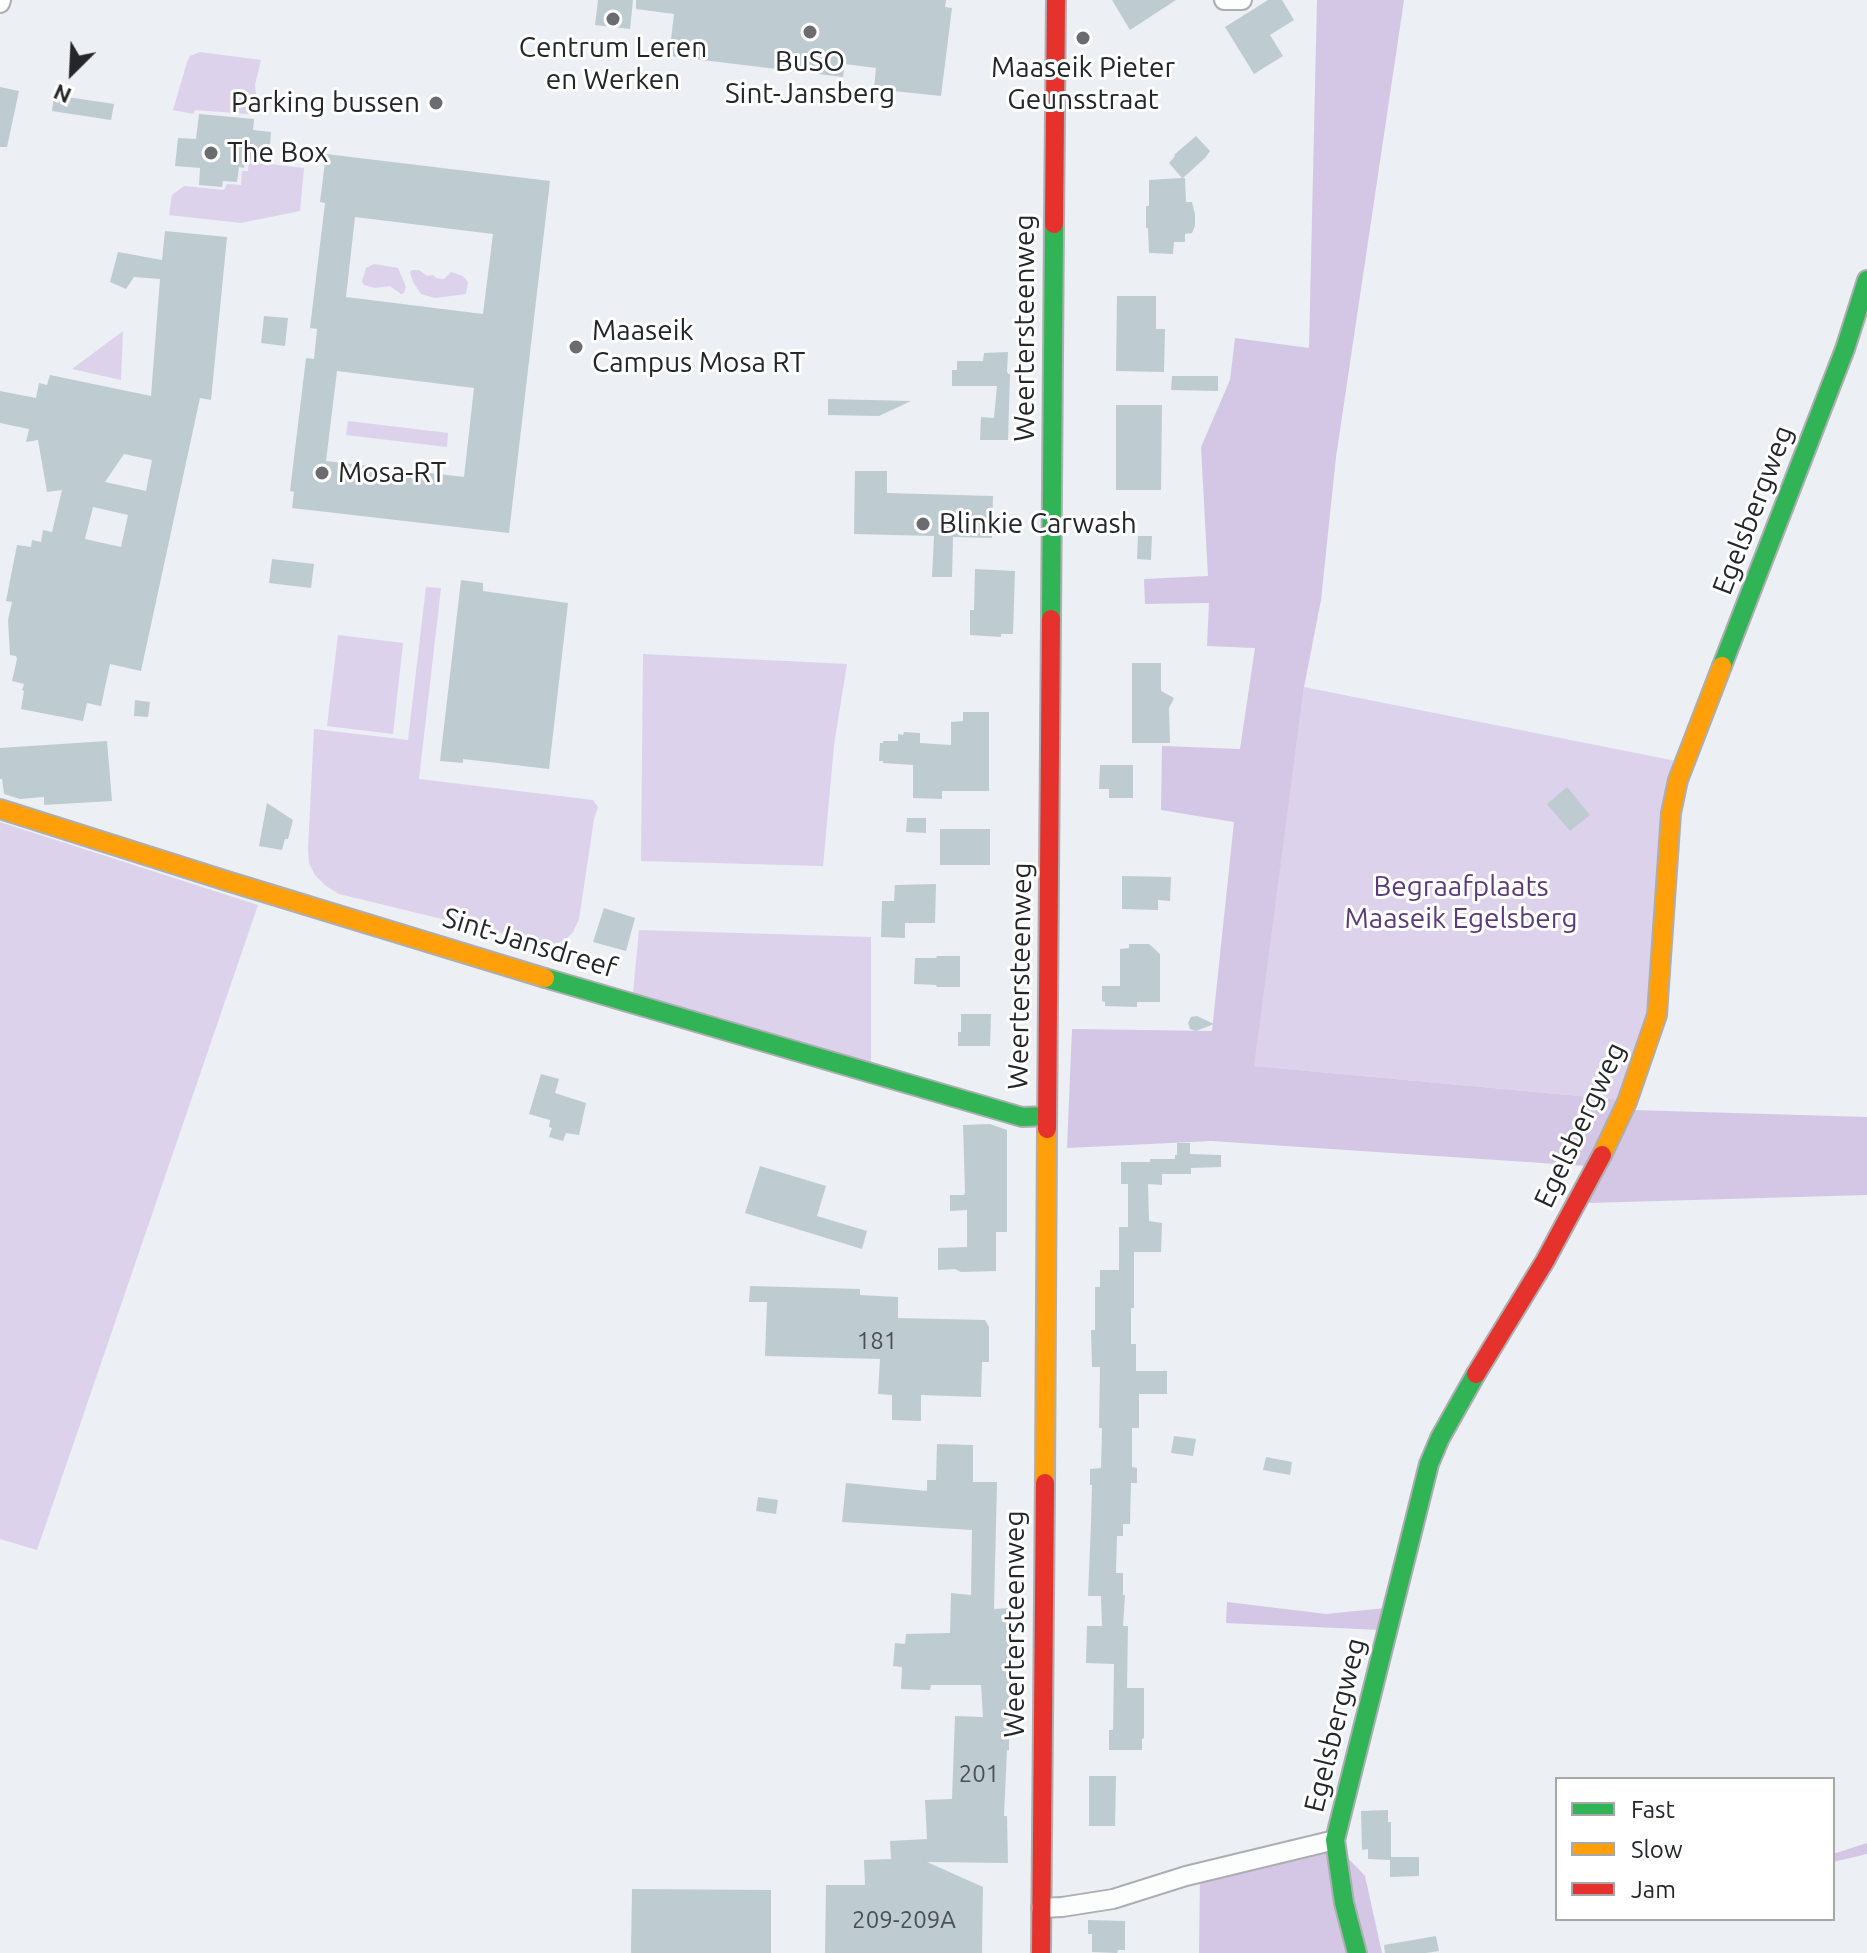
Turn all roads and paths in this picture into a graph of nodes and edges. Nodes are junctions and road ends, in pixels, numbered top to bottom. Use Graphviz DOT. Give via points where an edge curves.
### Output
graph roads {
  1 [pos="1056,0"];
  2 [pos="1224,0"];
  3 [pos="1242,0"];
  4 [pos="1867,280"];
  5 [pos="0,809"];
  6 [pos="1047,1116"];
  7 [pos="1335,1840"];
  8 [pos="1041,1908"];
  9 [pos="1041,1953"];
  10 [pos="1357,1953"];
  1 -- 6 [label="street, Weertersteenweg"];
  2 -- 3 [label="street"];
  4 -- 7 [label="street, Egelsbergweg" via="1678,780 1671,813 1657,1015 1649,1041 1602,1155 1429,1464"];
  5 -- 6 [label="street, Sint-Jansdreef" via="598,993 1022,1117"];
  6 -- 8 [label="street, Weertersteenweg"];
  7 -- 8 [label="street, Egelsbergweg" via="1113,1899"];
  7 -- 10 [label="street, Egelsbergweg"];
  8 -- 9 [label="street, Weertersteenweg"];
}
